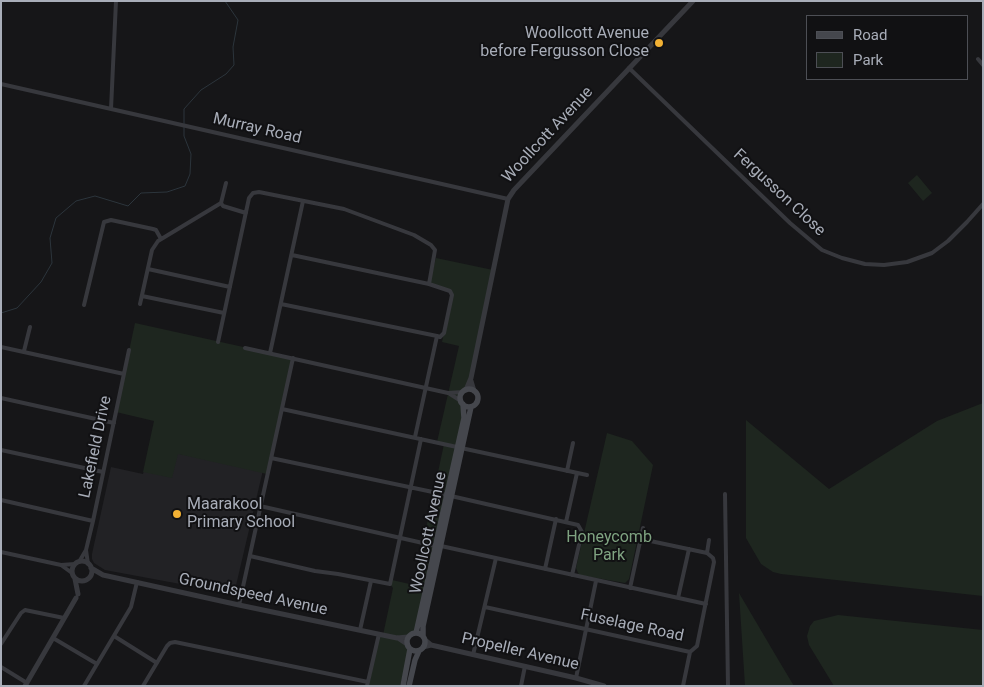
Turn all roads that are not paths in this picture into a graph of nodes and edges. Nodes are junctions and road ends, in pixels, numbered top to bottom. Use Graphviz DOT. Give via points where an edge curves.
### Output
graph roads {
  1 [pos="116,1"];
  2 [pos="694,1"];
  3 [pos="978,59"];
  4 [pos="983,65"];
  5 [pos="629,68"];
  6 [pos="1,84"];
  7 [pos="111,109"];
  8 [pos="226,183"];
  9 [pos="508,199"];
  10 [pos="304,200"];
  11 [pos="221,203"];
  12 [pos="983,204"];
  13 [pos="246,213"];
  14 [pos="161,239"];
  15 [pos="292,255"];
  16 [pos="148,269"];
  17 [pos="429,284"];
  18 [pos="230,287"];
  19 [pos="142,296"];
  20 [pos="140,304"];
  21 [pos="281,304"];
  22 [pos="84,305"];
  23 [pos="224,313"];
  24 [pos="30,327"];
  25 [pos="437,336"];
  26 [pos="218,342"];
  27 [pos="1,347"];
  28 [pos="244,348"];
  29 [pos="129,350"];
  30 [pos="24,351"];
  31 [pos="270,353"];
  32 [pos="294,358"];
  33 [pos="124,374"];
  34 [pos="471,378"];
  35 [pos="426,388"];
  36 [pos="465,391"];
  37 [pos="474,391"];
  38 [pos="448,393"];
  39 [pos="1,398"];
  40 [pos="462,403"];
  41 [pos="471,407"];
  42 [pos="282,409"];
  43 [pos="114,423"];
  44 [pos="415,438"];
  45 [pos="421,439"];
  46 [pos="573,443"];
  47 [pos="459,447"];
  48 [pos="1,450"];
  49 [pos="271,458"];
  50 [pos="566,471"];
  51 [pos="103,472"];
  52 [pos="577,473"];
  53 [pos="587,475"];
  54 [pos="410,488"];
  55 [pos="725,494"];
  56 [pos="449,496"];
  57 [pos="1,500"];
  58 [pos="260,506"];
  59 [pos="556,519"];
  60 [pos="93,521"];
  61 [pos="566,522"];
  62 [pos="643,528"];
  63 [pos="400,538"];
  64 [pos="641,539"];
  65 [pos="709,540"];
  66 [pos="438,546"];
  67 [pos="688,549"];
  68 [pos="86,550"];
  69 [pos="1,552"];
  70 [pos="706,553"];
  71 [pos="250,556"];
  72 [pos="496,558"];
  73 [pos="77,563"];
  74 [pos="61,565"];
  75 [pos="89,566"];
  76 [pos="546,569"];
  77 [pos="103,575"];
  78 [pos="572,575"];
  79 [pos="73,576"];
  80 [pos="86,580"];
  81 [pos="371,581"];
  82 [pos="596,581"];
  83 [pos="137,582"];
  84 [pos="630,588"];
  85 [pos="77,596"];
  86 [pos="678,598"];
  87 [pos="706,604"];
  88 [pos="239,605"];
  89 [pos="485,607"];
  90 [pos="64,618"];
  91 [pos="586,629"];
  92 [pos="360,630"];
  93 [pos="416,633"];
  94 [pos="378,634"];
  95 [pos="114,636"];
  96 [pos="53,638"];
  97 [pos="424,638"];
  98 [pos="408,643"];
  99 [pos="1,644"];
  100 [pos="431,645"];
  101 [pos="421,649"];
  102 [pos="690,652"];
  103 [pos="473,654"];
  104 [pos="157,663"];
  105 [pos="97,664"];
  106 [pos="525,666"];
  107 [pos="1,667"];
  108 [pos="576,678"];
  109 [pos="26,684"];
  110 [pos="368,684"];
  111 [pos="145,685"];
  112 [pos="84,686"];
  113 [pos="403,686"];
  114 [pos="409,686"];
  115 [pos="520,686"];
  116 [pos="604,686"];
  117 [pos="683,686"];
  118 [pos="728,686"];
  1 -- 7 [label="street"];
  2 -- 5 [label="street, Woollcott Avenue"];
  3 -- 4 [label="street"];
  5 -- 9 [label="street, Woollcott Avenue"];
  5 -- 12 [label="street, Fergusson Close" via="790,223 822,250 842,258 884,265 907,262 932,253"];
  6 -- 7 [label="street, Murray Road"];
  7 -- 9 [label="street, Murray Road"];
  8 -- 11 [label="street"];
  9 -- 34 [label="street, Woollcott Avenue"];
  10 -- 13 [label="street" via="253,193"];
  10 -- 15 [label="street"];
  10 -- 17 [label="street" via="353,211 431,245 435,255"];
  11 -- 13 [label="street"];
  11 -- 14 [label="street"];
  13 -- 18 [label="street"];
  14 -- 16 [label="street" via="152,250"];
  14 -- 22 [label="street" via="153,229 111,220 104,222"];
  15 -- 17 [label="street"];
  15 -- 21 [label="street"];
  16 -- 18 [label="street"];
  16 -- 19 [label="street"];
  17 -- 25 [label="street" via="447,289 452,295 444,333"];
  18 -- 23 [label="street"];
  19 -- 20 [label="street"];
  19 -- 23 [label="street"];
  21 -- 25 [label="street"];
  21 -- 31 [label="street"];
  23 -- 26 [label="street"];
  24 -- 30 [label="street"];
  25 -- 35 [label="street"];
  27 -- 30 [label="street"];
  28 -- 31 [label="street"];
  29 -- 33 [label="street, Lakefield Drive"];
  30 -- 33 [label="street"];
  31 -- 32 [label="street"];
  32 -- 35 [label="street"];
  32 -- 42 [label="street"];
  33 -- 43 [label="street, Lakefield Drive"];
  34 -- 36 [label="street, Woollcott Avenue"];
  34 -- 37 [label="street, Woollcott Avenue"];
  35 -- 38 [label="street"];
  35 -- 44 [label="street"];
  36 -- 37 [label="main road"];
  36 -- 38 [label="street"];
  36 -- 40 [label="main road, Woollcott Avenue" via="461,396"];
  37 -- 41 [label="main road, Woollcott Avenue" via="478,399"];
  38 -- 40 [label="street"];
  39 -- 43 [label="street"];
  40 -- 41 [label="main road"];
  40 -- 47 [label="main road, Woollcott Avenue" via="464,418"];
  41 -- 47 [label="main road, Woollcott Avenue"];
  42 -- 44 [label="street"];
  42 -- 49 [label="street"];
  43 -- 51 [label="street, Lakefield Drive"];
  44 -- 45 [label="street"];
  45 -- 47 [label="street"];
  45 -- 54 [label="street"];
  46 -- 50 [label="street"];
  47 -- 50 [label="street"];
  47 -- 56 [label="main road, Woollcott Avenue"];
  48 -- 51 [label="street"];
  49 -- 54 [label="street"];
  49 -- 58 [label="street"];
  50 -- 52 [label="street"];
  51 -- 60 [label="street, Lakefield Drive"];
  52 -- 53 [label="street"];
  52 -- 61 [label="street"];
  54 -- 56 [label="street"];
  54 -- 63 [label="street"];
  55 -- 118 [label="street"];
  56 -- 59 [label="street"];
  56 -- 66 [label="main road, Woollcott Avenue"];
  57 -- 60 [label="street"];
  58 -- 63 [label="street"];
  58 -- 71 [label="street"];
  59 -- 61 [label="street"];
  59 -- 76 [label="street"];
  60 -- 68 [label="street, Lakefield Drive"];
  61 -- 78 [label="street" via="578,525 582,532"];
  62 -- 64 [label="street"];
  63 -- 66 [label="street"];
  63 -- 81 [label="street" via="390,584"];
  64 -- 67 [label="street"];
  64 -- 84 [label="street"];
  65 -- 70 [label="street"];
  66 -- 72 [label="street"];
  66 -- 93 [label="main road, Woollcott Avenue"];
  66 -- 97 [label="main road, Woollcott Avenue" via="423,626"];
  67 -- 70 [label="street"];
  67 -- 86 [label="street"];
  68 -- 73 [label="street, Lakefield Drive"];
  68 -- 75 [label="street, Lakefield Drive"];
  69 -- 74 [label="street"];
  70 -- 87 [label="street, Fuselage Road" via="714,562"];
  71 -- 81 [label="street"];
  71 -- 88 [label="street"];
  72 -- 76 [label="street"];
  72 -- 89 [label="street"];
  73 -- 74 [label="street"];
  73 -- 75 [label="street, Groundspeed Avenue"];
  73 -- 79 [label="street"];
  74 -- 79 [label="street"];
  75 -- 77 [label="street, Groundspeed Avenue"];
  75 -- 80 [label="street" via="91,572"];
  76 -- 78 [label="street"];
  77 -- 80 [label="street, Groundspeed Avenue"];
  77 -- 83 [label="street, Groundspeed Avenue"];
  78 -- 82 [label="street"];
  79 -- 80 [label="street"];
  79 -- 85 [label="street"];
  80 -- 85 [label="street"];
  81 -- 92 [label="street"];
  82 -- 84 [label="street"];
  82 -- 91 [label="street"];
  83 -- 88 [label="street, Groundspeed Avenue"];
  83 -- 95 [label="street" via="131,607"];
  84 -- 86 [label="street"];
  85 -- 90 [label="street"];
  86 -- 87 [label="street"];
  87 -- 102 [label="street, Fuselage Road" via="697,646"];
  88 -- 92 [label="street, Groundspeed Avenue"];
  89 -- 91 [label="street, Fuselage Road"];
  89 -- 103 [label="street"];
  90 -- 96 [label="street"];
  90 -- 99 [label="street" via="24,610"];
  91 -- 102 [label="street, Fuselage Road"];
  91 -- 108 [label="street"];
  92 -- 94 [label="street, Groundspeed Avenue"];
  93 -- 97 [label="main road"];
  93 -- 98 [label="main road"];
  94 -- 98 [label="street, Groundspeed Avenue"];
  94 -- 110 [label="street"];
  95 -- 104 [label="street"];
  95 -- 105 [label="street"];
  96 -- 105 [label="street"];
  96 -- 109 [label="street"];
  97 -- 100 [label="street, Propeller Avenue"];
  97 -- 101 [label="main road, Woollcott Avenue"];
  98 -- 101 [label="main road"];
  98 -- 113 [label="main road"];
  100 -- 101 [label="street, Propeller Avenue"];
  100 -- 103 [label="street, Propeller Avenue"];
  101 -- 114 [label="main road, Woollcott Avenue"];
  102 -- 117 [label="street"];
  103 -- 106 [label="street, Propeller Avenue"];
  104 -- 110 [label="street" via="167,646 175,642"];
  104 -- 111 [label="street"];
  105 -- 112 [label="street"];
  106 -- 108 [label="street, Propeller Avenue"];
  106 -- 115 [label="street"];
  107 -- 109 [label="street"];
  108 -- 116 [label="street, Propeller Avenue"];
}
